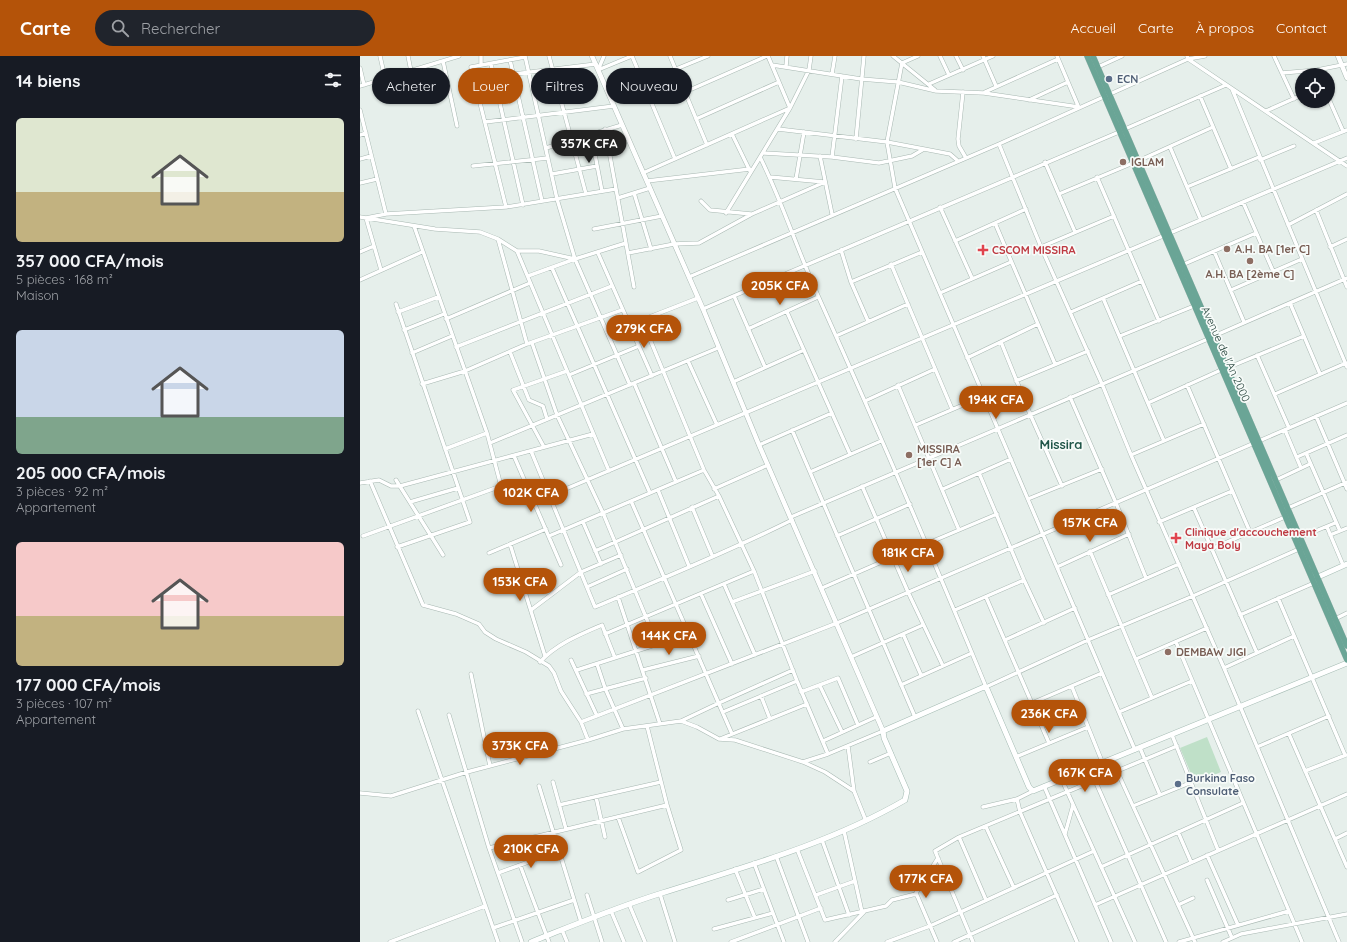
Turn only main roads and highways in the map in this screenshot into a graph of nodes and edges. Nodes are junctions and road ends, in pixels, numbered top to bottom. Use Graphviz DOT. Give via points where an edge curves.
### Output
graph roads {
  1 [pos="1087,56"];
  2 [pos="1094,56"];
  3 [pos="1108,96"];
  4 [pos="1166,235"];
  5 [pos="1211,338"];
  6 [pos="1256,442"];
  7 [pos="1345,564"];
  8 [pos="1311,576"];
  9 [pos="1318,577"];
  10 [pos="1347,646"];
  11 [pos="1347,662"];
  12 [pos="531,942"];
  1 -- 3 [label="main road, Avenue de l'An 2000"];
  2 -- 3 [label="main road, Avenue de l'An 2000"];
  3 -- 4 [label="main road, Avenue de l'An 2000"];
  4 -- 5 [label="main road, Avenue de l'An 2000" via="1182,265"];
  4 -- 5 [label="main road, Avenue de l'An 2000" via="1194,306"];
  5 -- 6 [label="main road, Avenue de l'An 2000"];
  6 -- 8 [label="main road, Avenue de l'An 2000"];
  6 -- 9 [label="main road, Avenue de l'An 2000" via="1276,480"];
  7 -- 9 [label="main road"];
  8 -- 9 [label="main road"];
  8 -- 11 [label="main road, Avenue de l'An 2000"];
  9 -- 10 [label="main road, Avenue de l'An 2000"];
  11 -- 12 [label="main road" via="1033,791 1029,788 986,687 883,731 907,791 905,800 822,840 629,904"];
}
